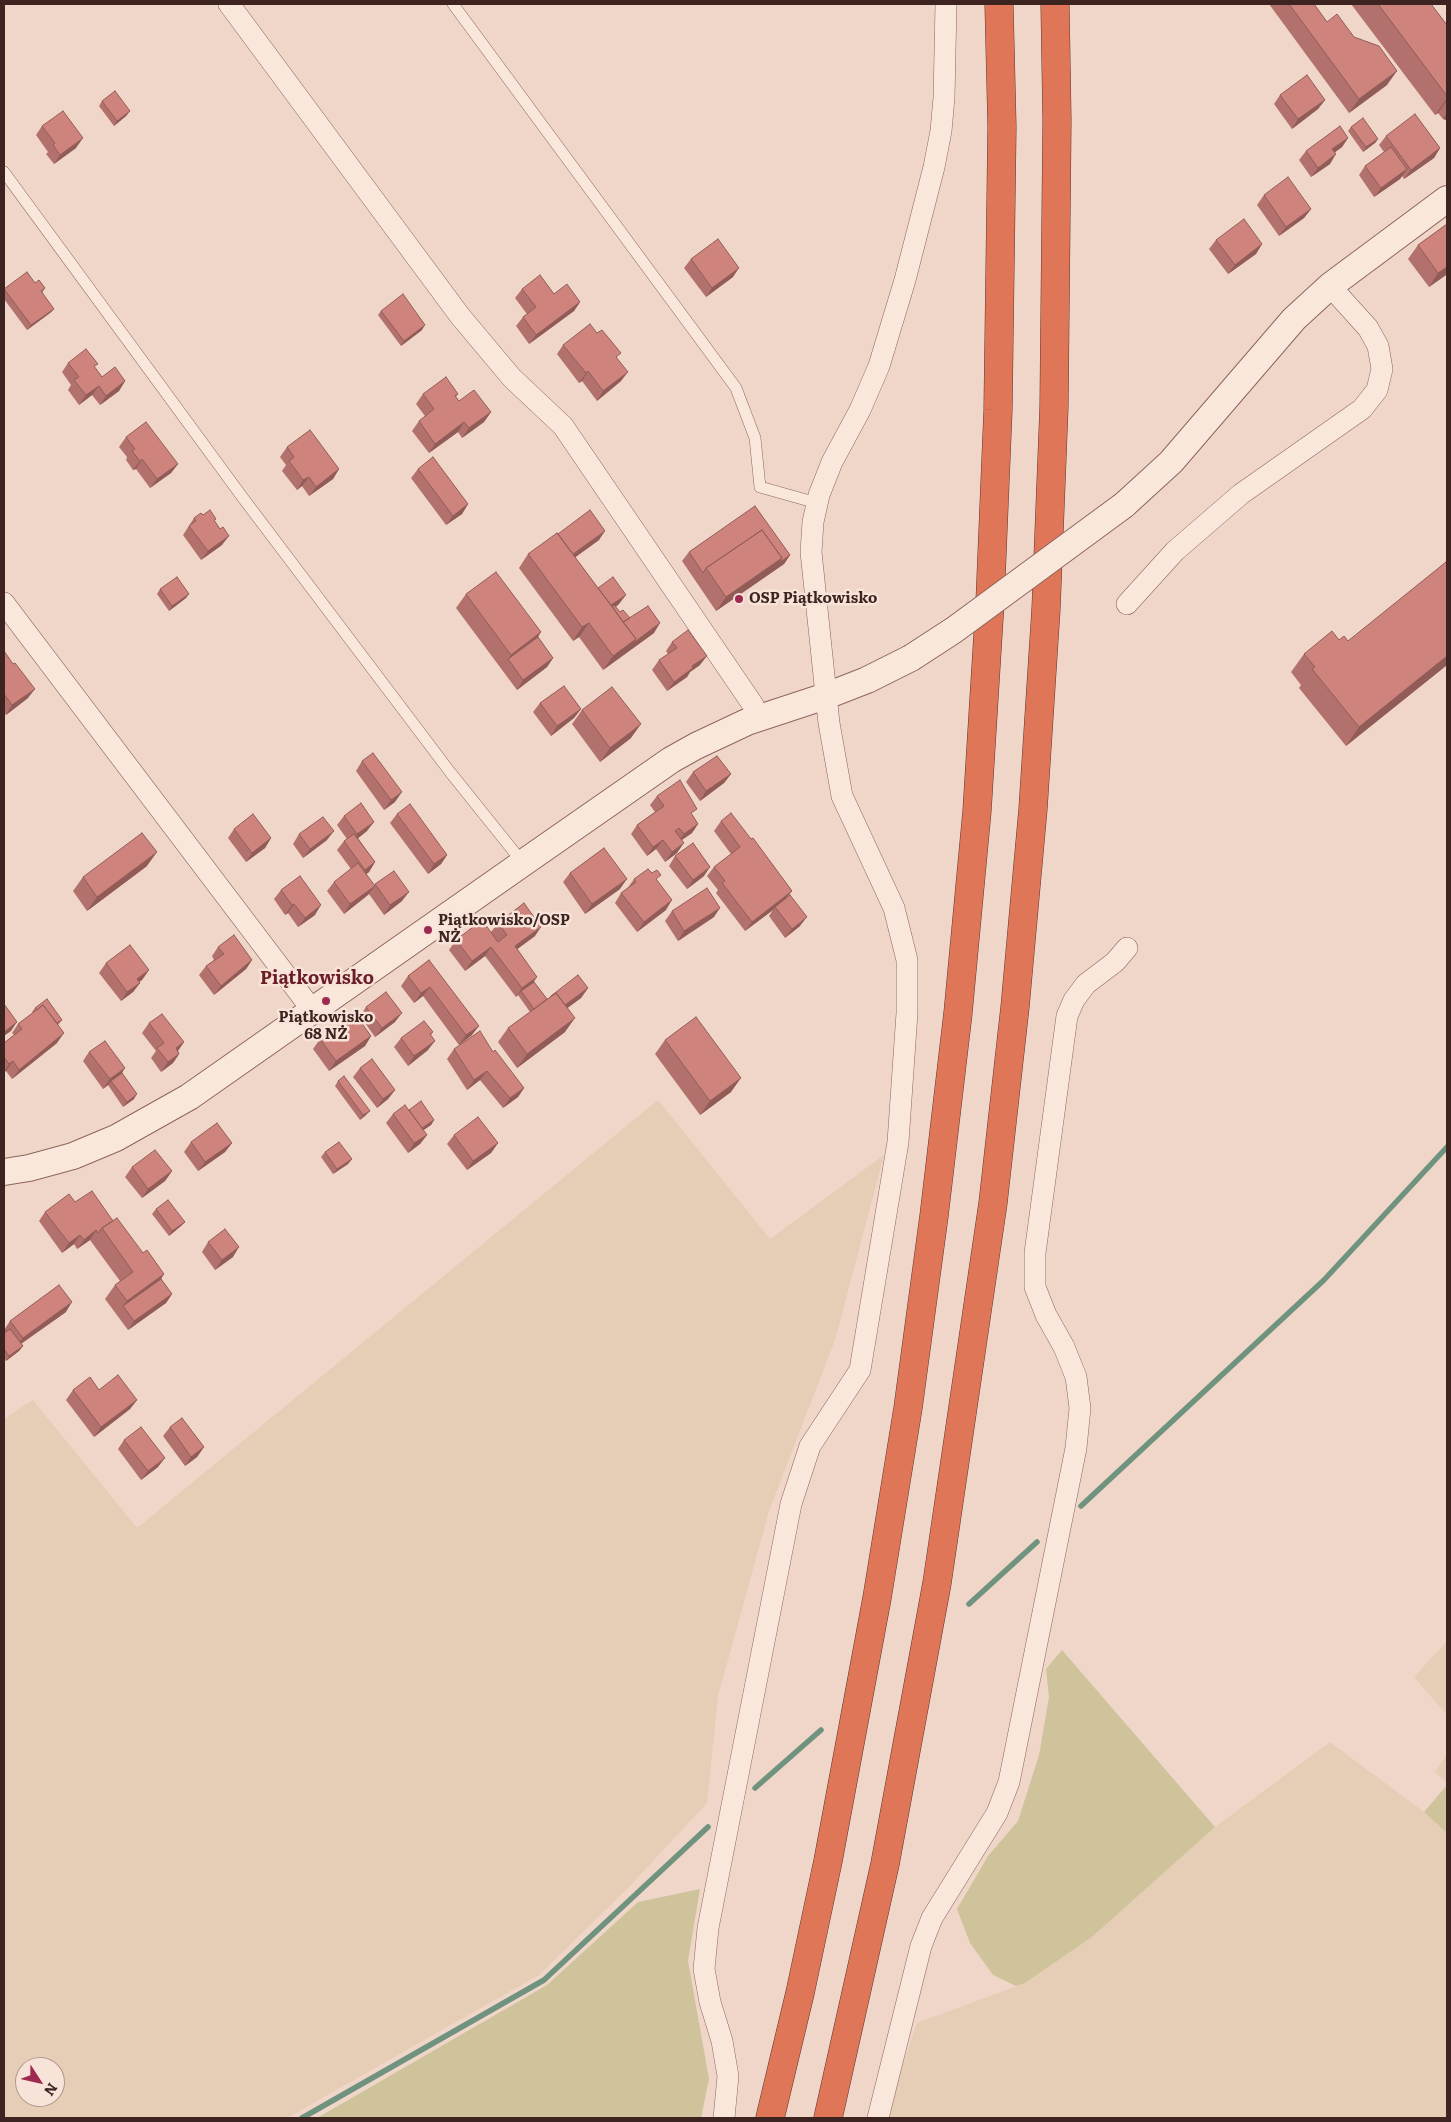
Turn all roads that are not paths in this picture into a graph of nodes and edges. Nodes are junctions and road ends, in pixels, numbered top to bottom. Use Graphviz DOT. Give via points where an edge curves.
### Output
graph roads {
  1 [pos="229,4"];
  2 [pos="453,4"];
  3 [pos="946,4"];
  4 [pos="999,4"];
  5 [pos="1055,4"];
  6 [pos="4,172"];
  7 [pos="1447,199"];
  8 [pos="1330,286"];
  9 [pos="817,503"];
  10 [pos="4,603"];
  11 [pos="1127,604"];
  12 [pos="826,696"];
  13 [pos="753,704"];
  14 [pos="523,863"];
  15 [pos="1127,948"];
  16 [pos="313,1011"];
  17 [pos="4,1172"];
  18 [pos="724,2118"];
  19 [pos="770,2118"];
  20 [pos="828,2118"];
  21 [pos="878,2118"];
  1 -- 13 [label="street" via="460,316 512,378 563,426"];
  2 -- 9 [label="lane" via="736,388 756,438 760,486"];
  3 -- 9 [label="street" via="944,98 934,168 879,366 832,462"];
  4 -- 19 [label="highway" via="1002,126 997,448 977,812 958,1013 932,1235 877,1598 828,1861"];
  5 -- 20 [label="highway" via="1054,407 1046,609 1033,810 1015,1007 993,1203 937,1583 885,1864"];
  6 -- 14 [label="lane" via="243,498 450,772"];
  7 -- 8 [label="street"];
  8 -- 11 [label="street" via="1368,328 1378,346 1382,369 1378,390 1362,409 1234,500 1170,556"];
  8 -- 12 [label="street, bridge" via="1294,319 1171,462 1124,505 911,658"];
  9 -- 12 [label="street" via="812,552"];
  10 -- 16 [label="street"];
  12 -- 14 [label="street" via="747,722 696,746"];
  12 -- 18 [label="street" via="842,796 897,917 907,960 908,1013 898,1142 860,1370 810,1446 791,1504 708,1928 704,1970 728,2076"];
  14 -- 16 [label="street"];
  15 -- 21 [label="street" via="1115,962 1086,984 1067,1016 1035,1253 1035,1288 1076,1376 1080,1408 1076,1448 1009,1782 997,1813 932,1918 921,1946"];
  16 -- 17 [label="street" via="189,1097 116,1138 73,1156"];
}
